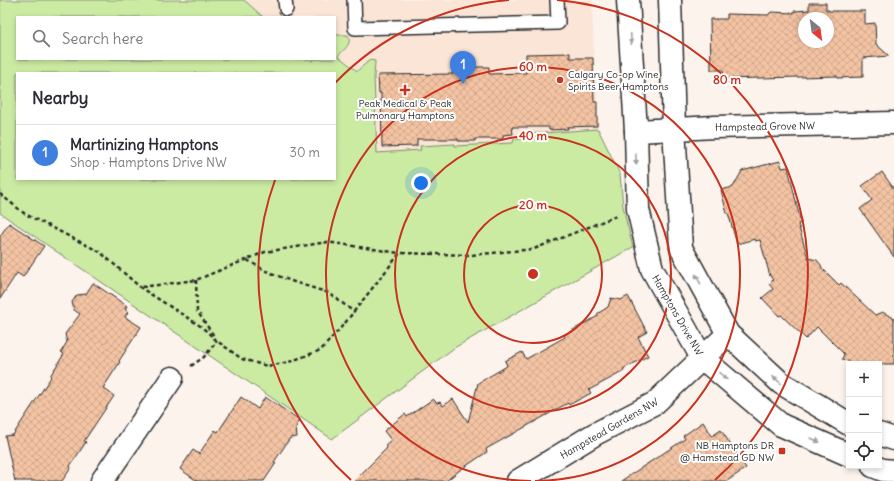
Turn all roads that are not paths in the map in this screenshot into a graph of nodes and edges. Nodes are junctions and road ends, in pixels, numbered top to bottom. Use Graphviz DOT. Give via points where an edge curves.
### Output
graph roads {
  1 [pos="354,0"];
  2 [pos="557,0"];
  3 [pos="628,0"];
  4 [pos="670,0"];
  5 [pos="894,123"];
  6 [pos="674,128"];
  7 [pos="636,130"];
  8 [pos="728,334"];
  9 [pos="702,358"];
  10 [pos="172,378"];
  11 [pos="846,422"];
  12 [pos="882,435"];
  13 [pos="894,439"];
  14 [pos="846,454"];
  15 [pos="881,469"];
  16 [pos="894,471"];
  17 [pos="102,481"];
  18 [pos="518,481"];
  1 -- 2 [label="lane" via="355,28 558,23"];
  3 -- 7 [label="street, Hamptons Drive NW, one-way"];
  4 -- 6 [label="street"];
  5 -- 6 [label="street, Hampstead Grove NW"];
  6 -- 7 [label="street, Hampstead Grove NW"];
  8 -- 6 [label="street, one-way" via="682,248"];
  7 -- 9 [label="street, Hamptons Drive NW, one-way" via="638,209 652,269"];
  8 -- 9 [label="street, Hampstead Gardens NW"];
  11 -- 8 [label="street, one-way" via="781,383"];
  9 -- 14 [label="street, Hamptons Drive NW, one-way" via="781,425"];
  9 -- 18 [label="street, Hampstead Gardens NW" via="655,403 595,434"];
  10 -- 17 [label="street"];
  12 -- 13 [label="street"];
  15 -- 16 [label="street"];
}
